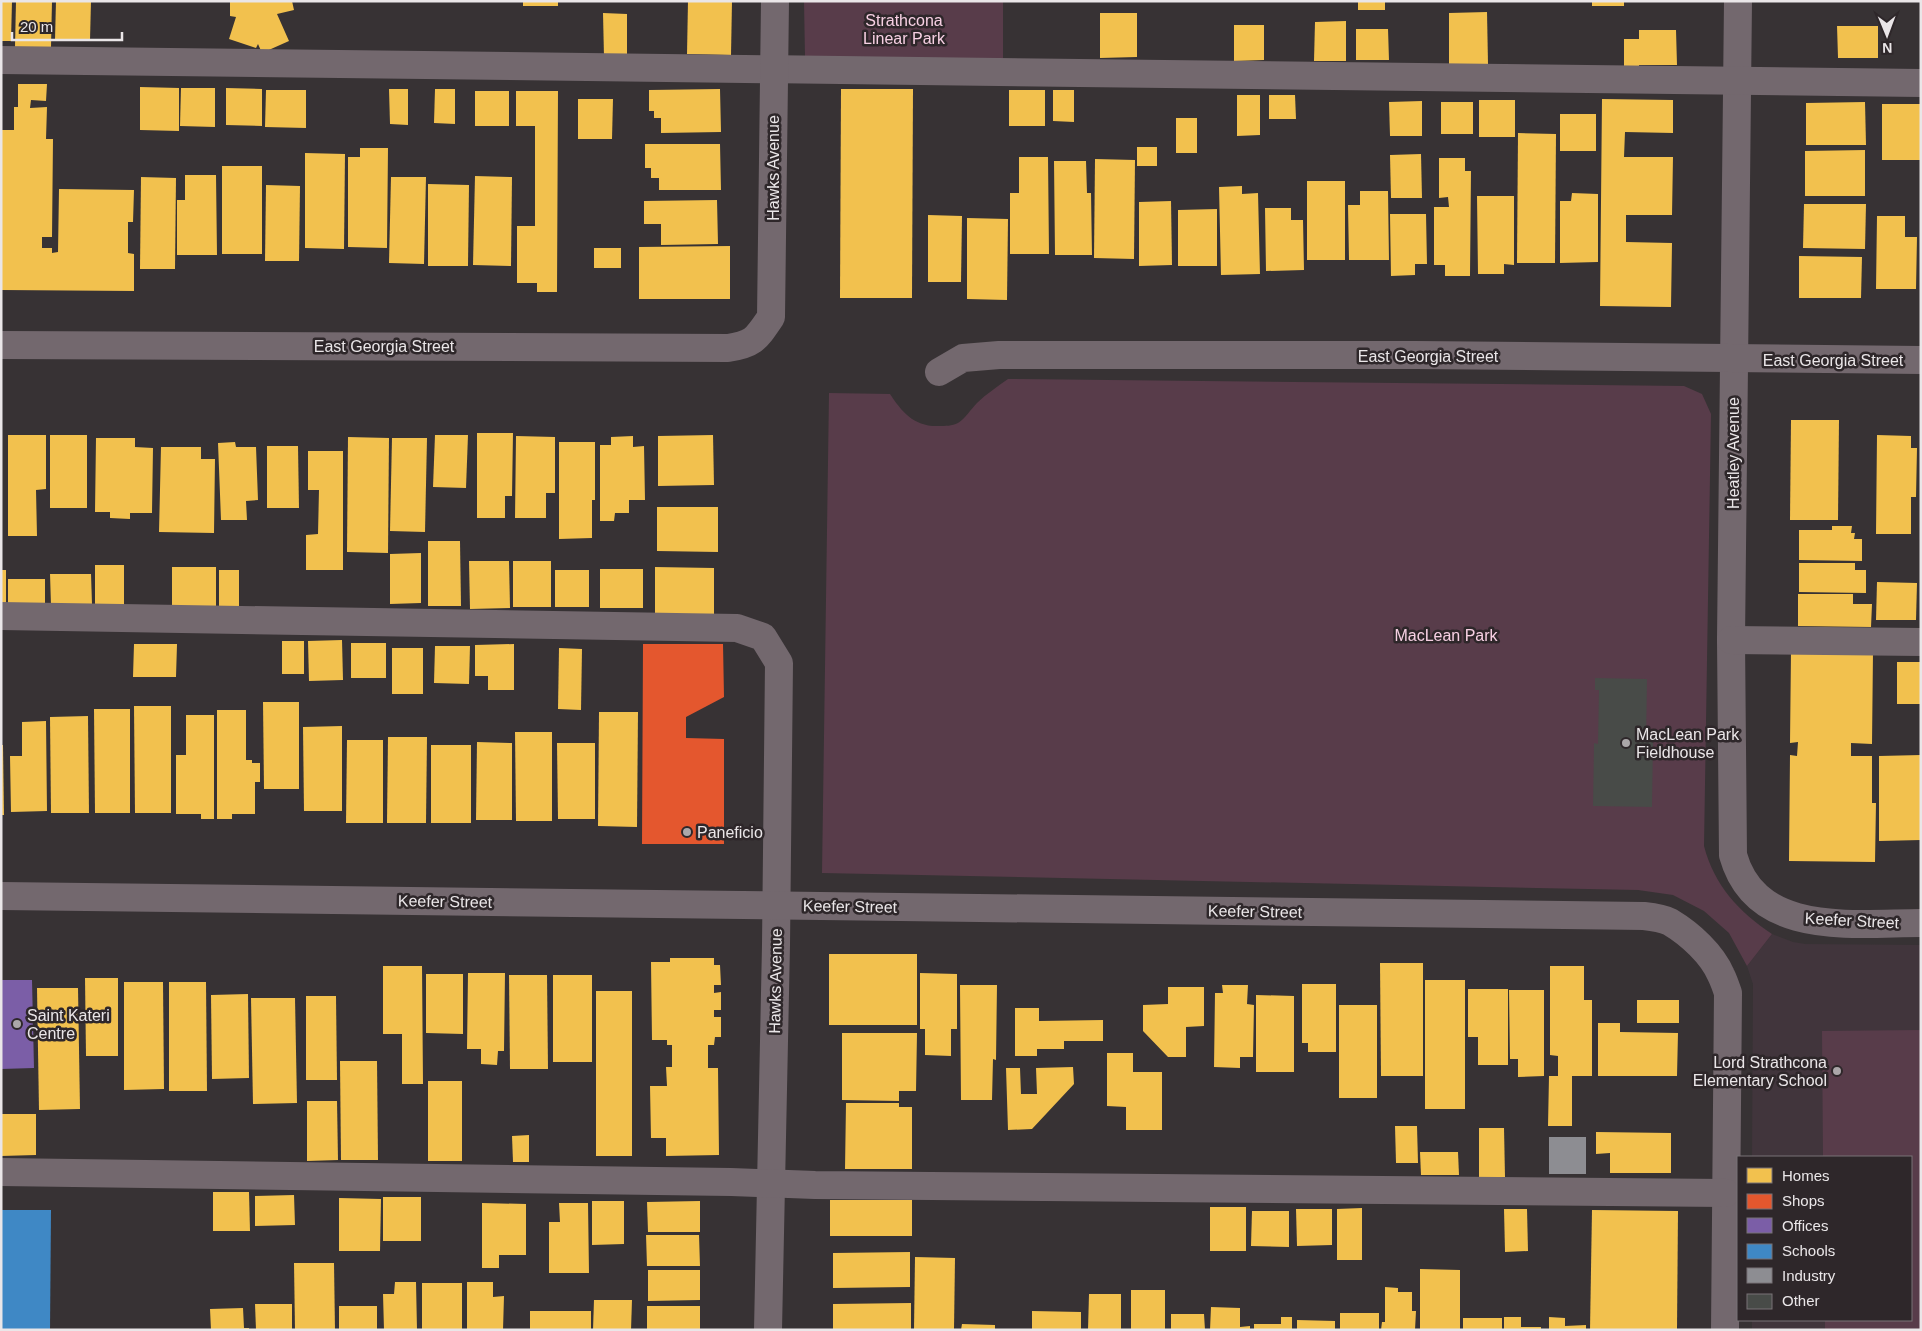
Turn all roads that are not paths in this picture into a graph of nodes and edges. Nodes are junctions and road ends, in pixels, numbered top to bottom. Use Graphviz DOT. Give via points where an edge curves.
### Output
graph roads {
  1 [pos="775,1"];
  2 [pos="1738,1"];
  3 [pos="1,60"];
  4 [pos="774,71"];
  5 [pos="1737,81"];
  6 [pos="1921,83"];
  7 [pos="761,332"];
  8 [pos="1,345"];
  9 [pos="1733,359"];
  10 [pos="1921,360"];
  11 [pos="939,372"];
  12 [pos="1,616"];
  13 [pos="1731,640"];
  14 [pos="1921,642"];
  15 [pos="1,896"];
  16 [pos="1759,898"];
  17 [pos="777,905"];
  18 [pos="1921,923"];
  19 [pos="1,1172"];
  20 [pos="771,1184"];
  21 [pos="1726,1193"];
  22 [pos="768,1330"];
  23 [pos="1724,1330"];
  1 -- 4 [label="street, Hawks Avenue"];
  2 -- 5 [label="street, Heatley Avenue"];
  3 -- 4 [label="street"];
  4 -- 5 [label="street"];
  4 -- 7 [label="street, Hawks Avenue" via="772,298 771,318"];
  5 -- 6 [label="street"];
  5 -- 9 [label="street, Heatley Avenue"];
  7 -- 8 [label="street, East Georgia Street" via="747,345 728,348"];
  9 -- 10 [label="street, East Georgia Street"];
  9 -- 11 [label="street, East Georgia Street" via="999,355 963,358"];
  9 -- 13 [label="street, Heatley Avenue"];
  12 -- 17 [label="street, Hawks Avenue" via="737,628 763,637 779,663"];
  13 -- 14 [label="street"];
  13 -- 16 [label="street, Heatley Avenue" via="1733,855 1738,870"];
  15 -- 17 [label="street, Keefer Street"];
  16 -- 18 [label="street, Keefer Street" via="1787,914 1827,923"];
  17 -- 20 [label="street, Hawks Avenue"];
  17 -- 21 [label="street, Keefer Street" via="1658,918 1670,922 1712,959 1728,993"];
  19 -- 20 [label="street"];
  20 -- 21 [label="street"];
  20 -- 22 [label="street, Hawks Avenue"];
  21 -- 23 [label="street"];
}
